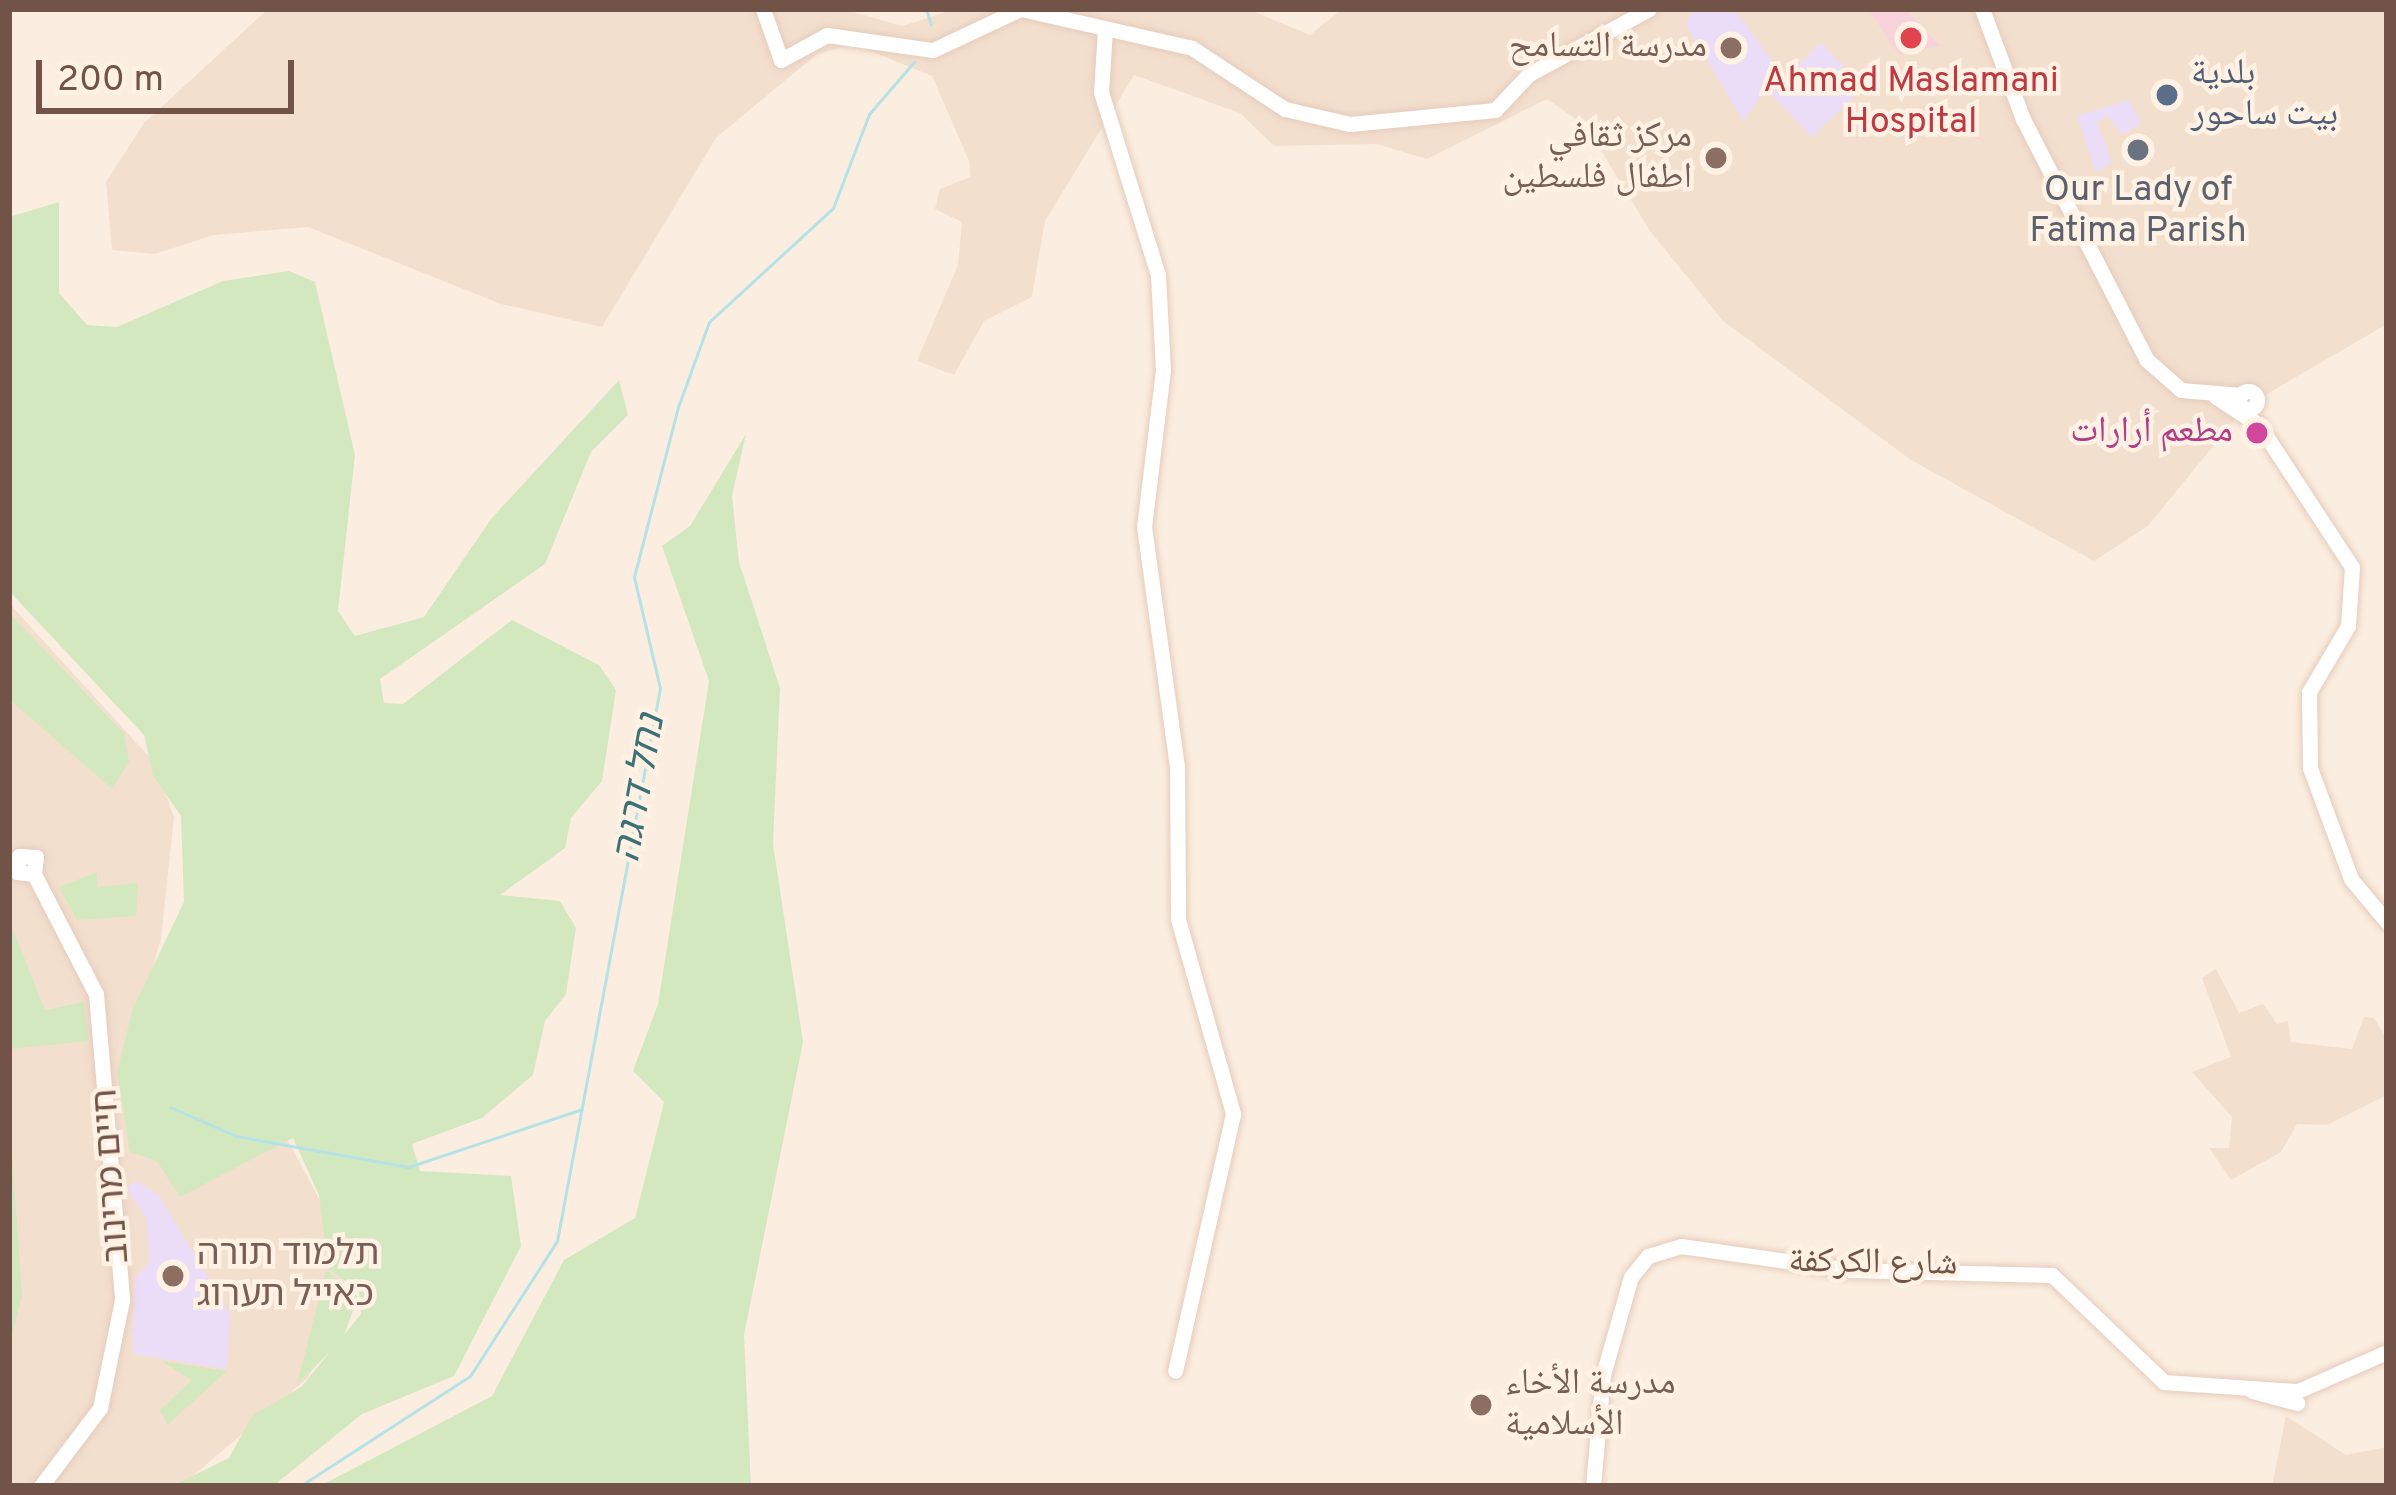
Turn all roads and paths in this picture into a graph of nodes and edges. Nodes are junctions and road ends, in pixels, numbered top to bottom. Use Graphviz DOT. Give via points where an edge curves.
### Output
graph roads {
  1 [pos="764,9"];
  2 [pos="1021,9"];
  3 [pos="1649,9"];
  4 [pos="1982,9"];
  5 [pos="1105,29"];
  6 [pos="14,851"];
  7 [pos="2387,922"];
  8 [pos="2387,1352"];
  9 [pos="2387,1362"];
  10 [pos="1175,1371"];
  11 [pos="2299,1396"];
  12 [pos="46,1481"];
  13 [pos="1593,1486"];
  1 -- 2 [label="street" via="781,61 827,35 933,50"];
  2 -- 5 [label="street"];
  3 -- 5 [label="street" via="1529,74 1495,110 1350,124 1285,109 1192,48"];
  4 -- 7 [label="street" via="2023,119 2147,360 2181,390 2248,400 2352,567 2348,626 2308,692 2310,768 2350,879"];
  5 -- 10 [label="street" via="1101,92 1158,275 1162,370 1144,526 1177,766 1178,919 1233,1114"];
  6 -- 12 [label="street, חיים מרינוב" via="36,857 34,874 96,994 122,1300 100,1408"];
  8 -- 11 [label="street"];
  9 -- 11 [label="street"];
  11 -- 13 [label="street, شارع الكركفة" via="2164,1382 2052,1276 1830,1268 1682,1246 1648,1256 1631,1277 1603,1375"];
}
